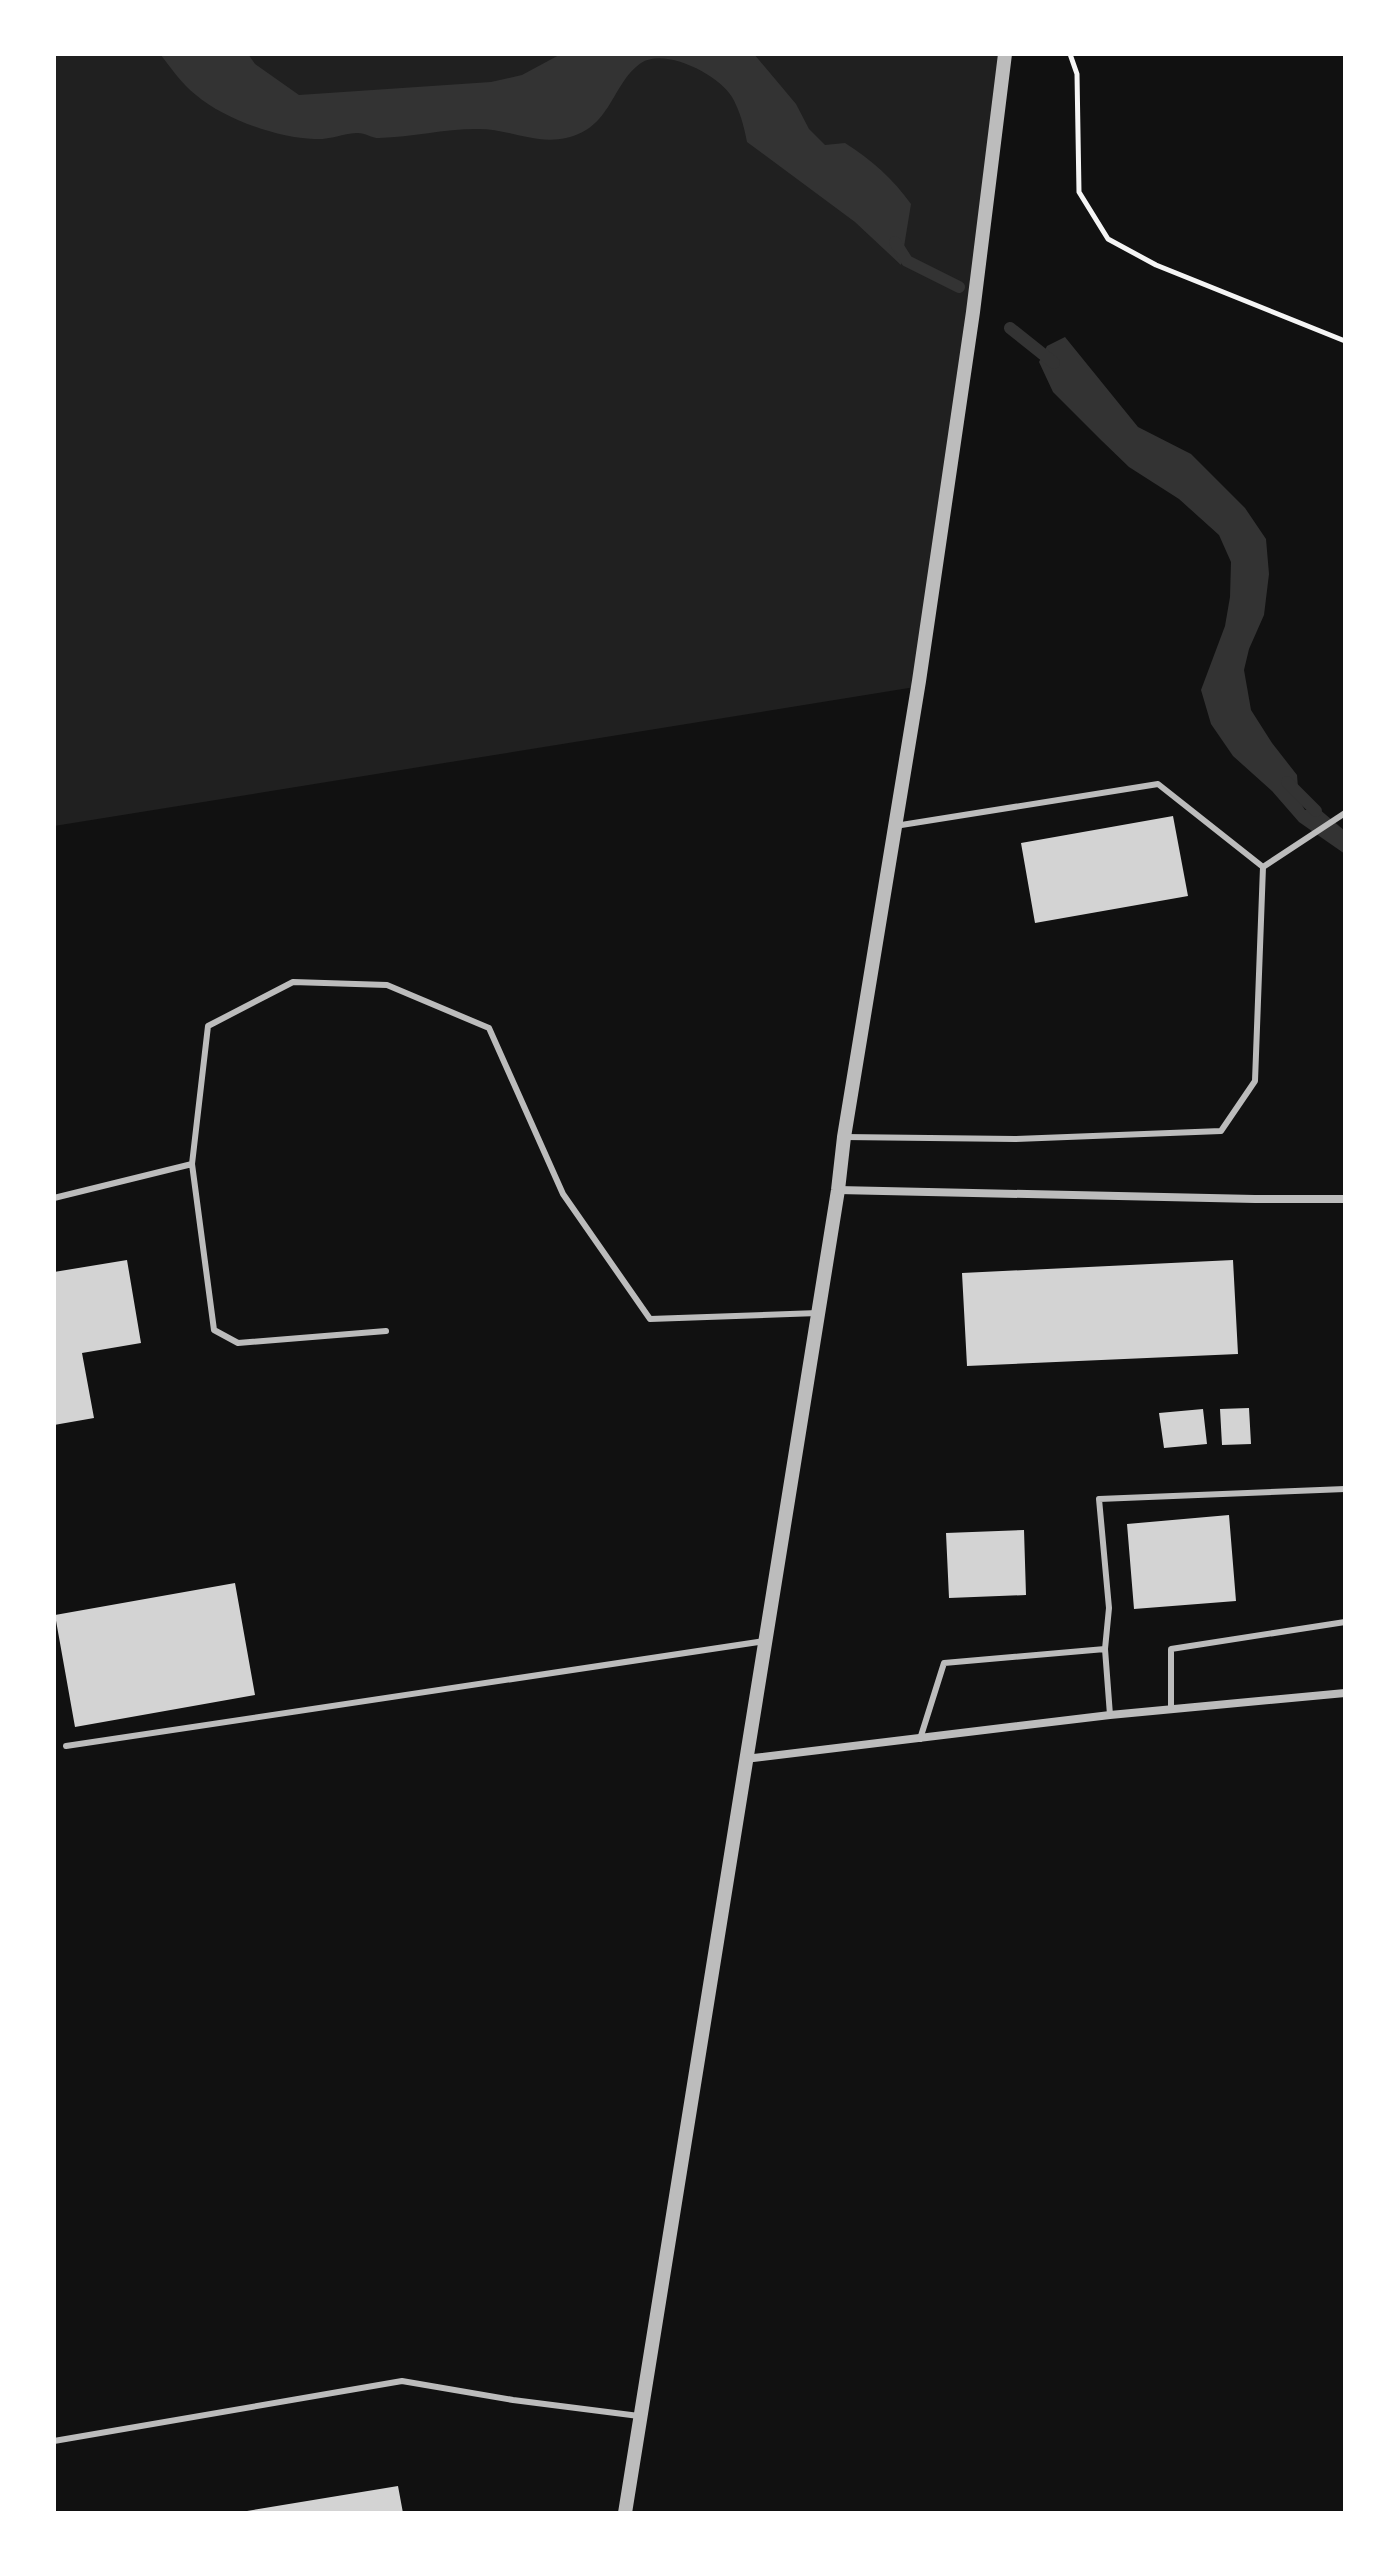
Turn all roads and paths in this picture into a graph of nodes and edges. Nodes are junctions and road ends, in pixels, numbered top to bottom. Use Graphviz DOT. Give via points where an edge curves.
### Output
graph roads {
  1 [pos="1005,54"];
  2 [pos="1070,54"];
  3 [pos="1345,341"];
  4 [pos="1345,813"];
  5 [pos="894,826"];
  6 [pos="1263,867"];
  7 [pos="844,1137"];
  8 [pos="192,1164"];
  9 [pos="838,1190"];
  10 [pos="54,1198"];
  11 [pos="1345,1199"];
  12 [pos="818,1313"];
  13 [pos="386,1331"];
  14 [pos="1345,1489"];
  15 [pos="1345,1622"];
  16 [pos="765,1641"];
  17 [pos="1105,1649"];
  18 [pos="1345,1693"];
  19 [pos="1171,1709"];
  20 [pos="1110,1715"];
  21 [pos="920,1739"];
  22 [pos="66,1746"];
  23 [pos="745,1759"];
  24 [pos="639,2416"];
  25 [pos="54,2441"];
  26 [pos="625,2513"];
  1 -- 5 [label="street" via="973,312"];
  2 -- 3 [label="path" via="1077,74 1079,192 1108,239 1156,265"];
  4 -- 6 [label="lane"];
  5 -- 6 [label="lane" via="1158,784"];
  5 -- 7 [label="street"];
  6 -- 7 [label="lane" via="1255,1081 1221,1131 1015,1139"];
  7 -- 9 [label="street"];
  8 -- 10 [label="lane"];
  8 -- 12 [label="lane" via="208,1026 293,982 387,985 489,1028 563,1194 650,1319"];
  8 -- 13 [label="lane" via="214,1330 238,1343"];
  9 -- 11 [label="street"];
  9 -- 12 [label="street"];
  12 -- 16 [label="street"];
  14 -- 17 [label="lane" via="1099,1499 1109,1608"];
  15 -- 19 [label="lane" via="1171,1649"];
  16 -- 22 [label="lane"];
  16 -- 23 [label="street"];
  17 -- 20 [label="lane"];
  17 -- 21 [label="lane" via="944,1663"];
  18 -- 19 [label="street"];
  19 -- 20 [label="street"];
  20 -- 21 [label="street"];
  21 -- 23 [label="street"];
  23 -- 24 [label="street"];
  24 -- 25 [label="lane" via="402,2381"];
  24 -- 26 [label="street"];
}
